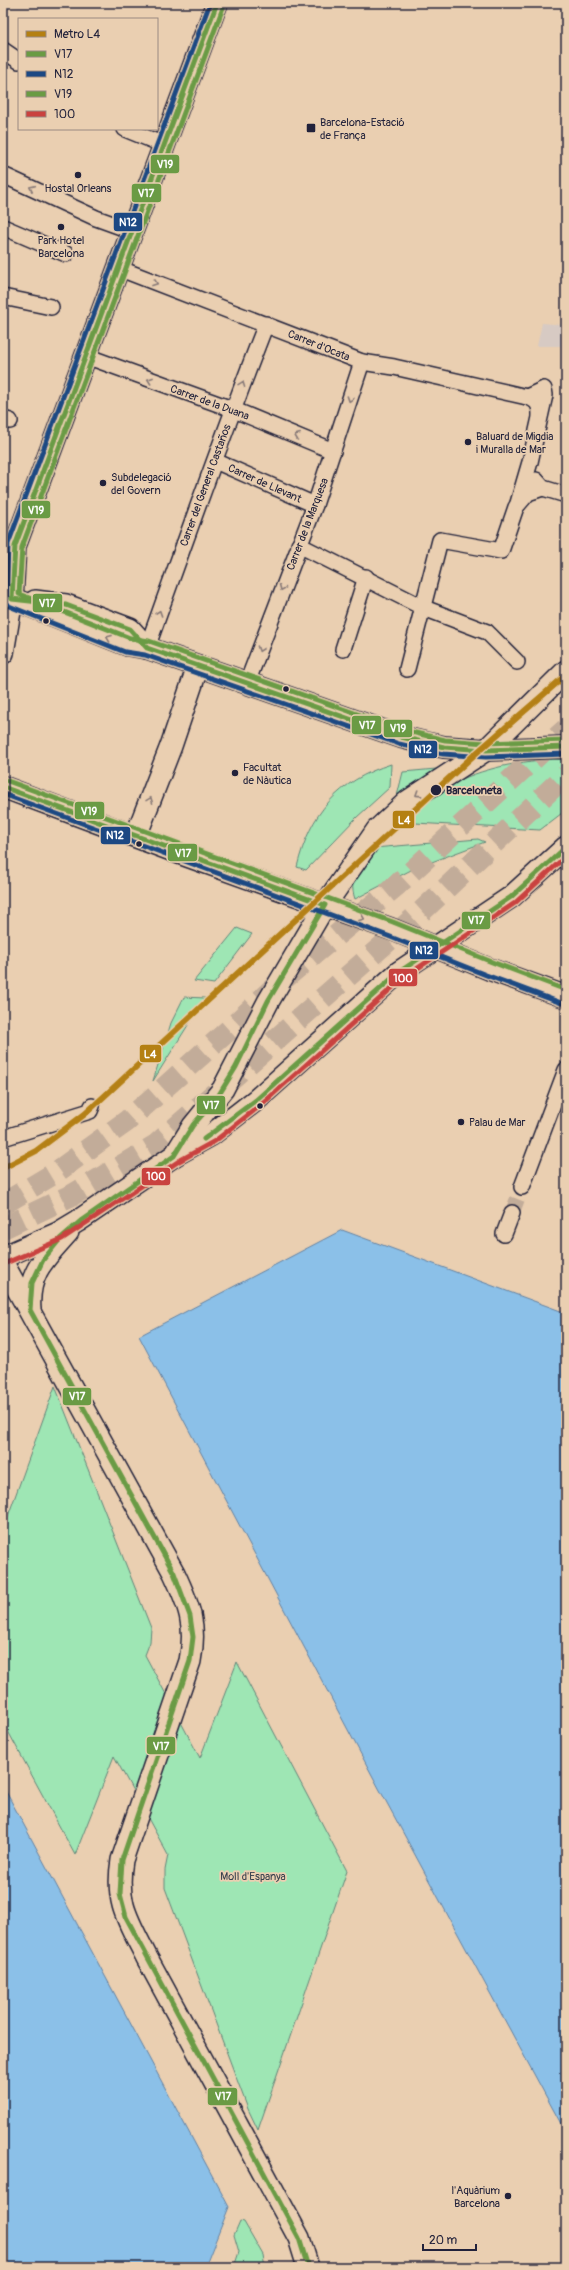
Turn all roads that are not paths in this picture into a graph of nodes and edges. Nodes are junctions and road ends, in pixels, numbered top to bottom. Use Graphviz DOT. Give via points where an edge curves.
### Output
graph roads {
  1 [pos="217,3"];
  2 [pos="3,50"];
  3 [pos="18,60"];
  4 [pos="127,130"];
  5 [pos="164,145"];
  6 [pos="3,175"];
  7 [pos="3,227"];
  8 [pos="132,231"];
  9 [pos="66,254"];
  10 [pos="118,268"];
  11 [pos="3,297"];
  12 [pos="51,307"];
  13 [pos="266,324"];
  14 [pos="86,356"];
  15 [pos="362,362"];
  16 [pos="527,397"];
  17 [pos="232,409"];
  18 [pos="540,414"];
  19 [pos="333,451"];
  20 [pos="215,461"];
  21 [pos="530,462"];
  22 [pos="543,488"];
  23 [pos="566,495"];
  24 [pos="315,505"];
  25 [pos="517,506"];
  26 [pos="299,545"];
  27 [pos="9,554"];
  28 [pos="366,578"];
  29 [pos="8,597"];
  30 [pos="424,608"];
  31 [pos="147,648"];
  32 [pos="344,648"];
  33 [pos="3,654"];
  34 [pos="517,662"];
  35 [pos="198,666"];
  36 [pos="407,668"];
  37 [pos="566,671"];
  38 [pos="247,683"];
  39 [pos="566,747"];
  40 [pos="486,750"];
  41 [pos="3,787"];
  42 [pos="136,836"];
  43 [pos="566,848"];
  44 [pos="325,905"];
  45 [pos="435,948"];
  46 [pos="566,997"];
  47 [pos="566,1070"];
  48 [pos="92,1106"];
  49 [pos="3,1138"];
  50 [pos="175,1155"];
  51 [pos="522,1187"];
  52 [pos="512,1213"];
  53 [pos="78,1221"];
  54 [pos="504,1234"];
  55 [pos="3,1257"];
  56 [pos="3,1263"];
  57 [pos="30,1310"];
  58 [pos="308,2267"];
  1 -- 5 [label="street"];
  2 -- 3 [label="street"];
  4 -- 5 [label="street"];
  5 -- 8 [label="street"];
  8 -- 6 [label="street, one-way" via="96,218"];
  7 -- 9 [label="street"];
  8 -- 10 [label="street"];
  10 -- 13 [label="street, Carrer d'Ocata, one-way"];
  10 -- 14 [label="street"];
  11 -- 12 [label="street"];
  13 -- 15 [label="street, Carrer d'Ocata"];
  17 -- 13 [label="street, Carrer del General Castaños, one-way"];
  17 -- 14 [label="street, Carrer de la Duana, one-way"];
  14 -- 27 [label="street"];
  15 -- 16 [label="street, Carrer d'Ocata"];
  15 -- 19 [label="street, Carrer de la Marquesa, one-way"];
  16 -- 18 [label="street" via="535,400 540,408"];
  16 -- 18 [label="street" via="544,389"];
  19 -- 17 [label="street, Carrer de la Duana, one-way"];
  17 -- 20 [label="street, Carrer del General Castaños"];
  18 -- 21 [label="street"];
  19 -- 24 [label="street, Carrer de la Marquesa"];
  20 -- 24 [label="street, Carrer de Llevant"];
  31 -- 20 [label="street, Carrer del General Castaños, one-way"];
  21 -- 22 [label="street" via="536,480"];
  21 -- 25 [label="street"];
  22 -- 23 [label="street"];
  22 -- 25 [label="street" via="528,493"];
  24 -- 26 [label="street, Carrer de la Marquesa"];
  25 -- 30 [label="street" via="501,551 440,540"];
  26 -- 28 [label="street"];
  26 -- 38 [label="street, Carrer de la Marquesa, one-way"];
  27 -- 29 [label="street"];
  28 -- 30 [label="street"];
  28 -- 32 [label="street"];
  31 -- 29 [label="street, one-way" via="128,645"];
  29 -- 33 [label="street"];
  30 -- 34 [label="street" via="487,632"];
  30 -- 36 [label="street"];
  31 -- 35 [label="street"];
  35 -- 38 [label="street"];
  42 -- 35 [label="street, one-way" via="171,746"];
  37 -- 40 [label="street"];
  38 -- 40 [label="street" via="401,737 444,747"];
  39 -- 40 [label="street"];
  40 -- 44 [label="street, one-way" via="408,801 377,830"];
  41 -- 42 [label="street"];
  42 -- 44 [label="street"];
  43 -- 45 [label="street" via="511,897"];
  44 -- 45 [label="street, one-way"];
  44 -- 50 [label="street" via="268,1002 223,1089 193,1126"];
  45 -- 46 [label="street"];
  45 -- 50 [label="street" via="399,972 250,1105 210,1135"];
  47 -- 51 [label="street"];
  48 -- 49 [label="street" via="90,1111"];
  50 -- 53 [label="street"];
  52 -- 54 [label="street"];
  53 -- 55 [label="street"];
  53 -- 57 [label="street" via="36,1270 32,1282"];
  56 -- 57 [label="street"];
  57 -- 58 [label="street" via="174,1573 193,1623 190,1660 122,1860 119,1884 122,1904 147,1958 299,2238"];
}
